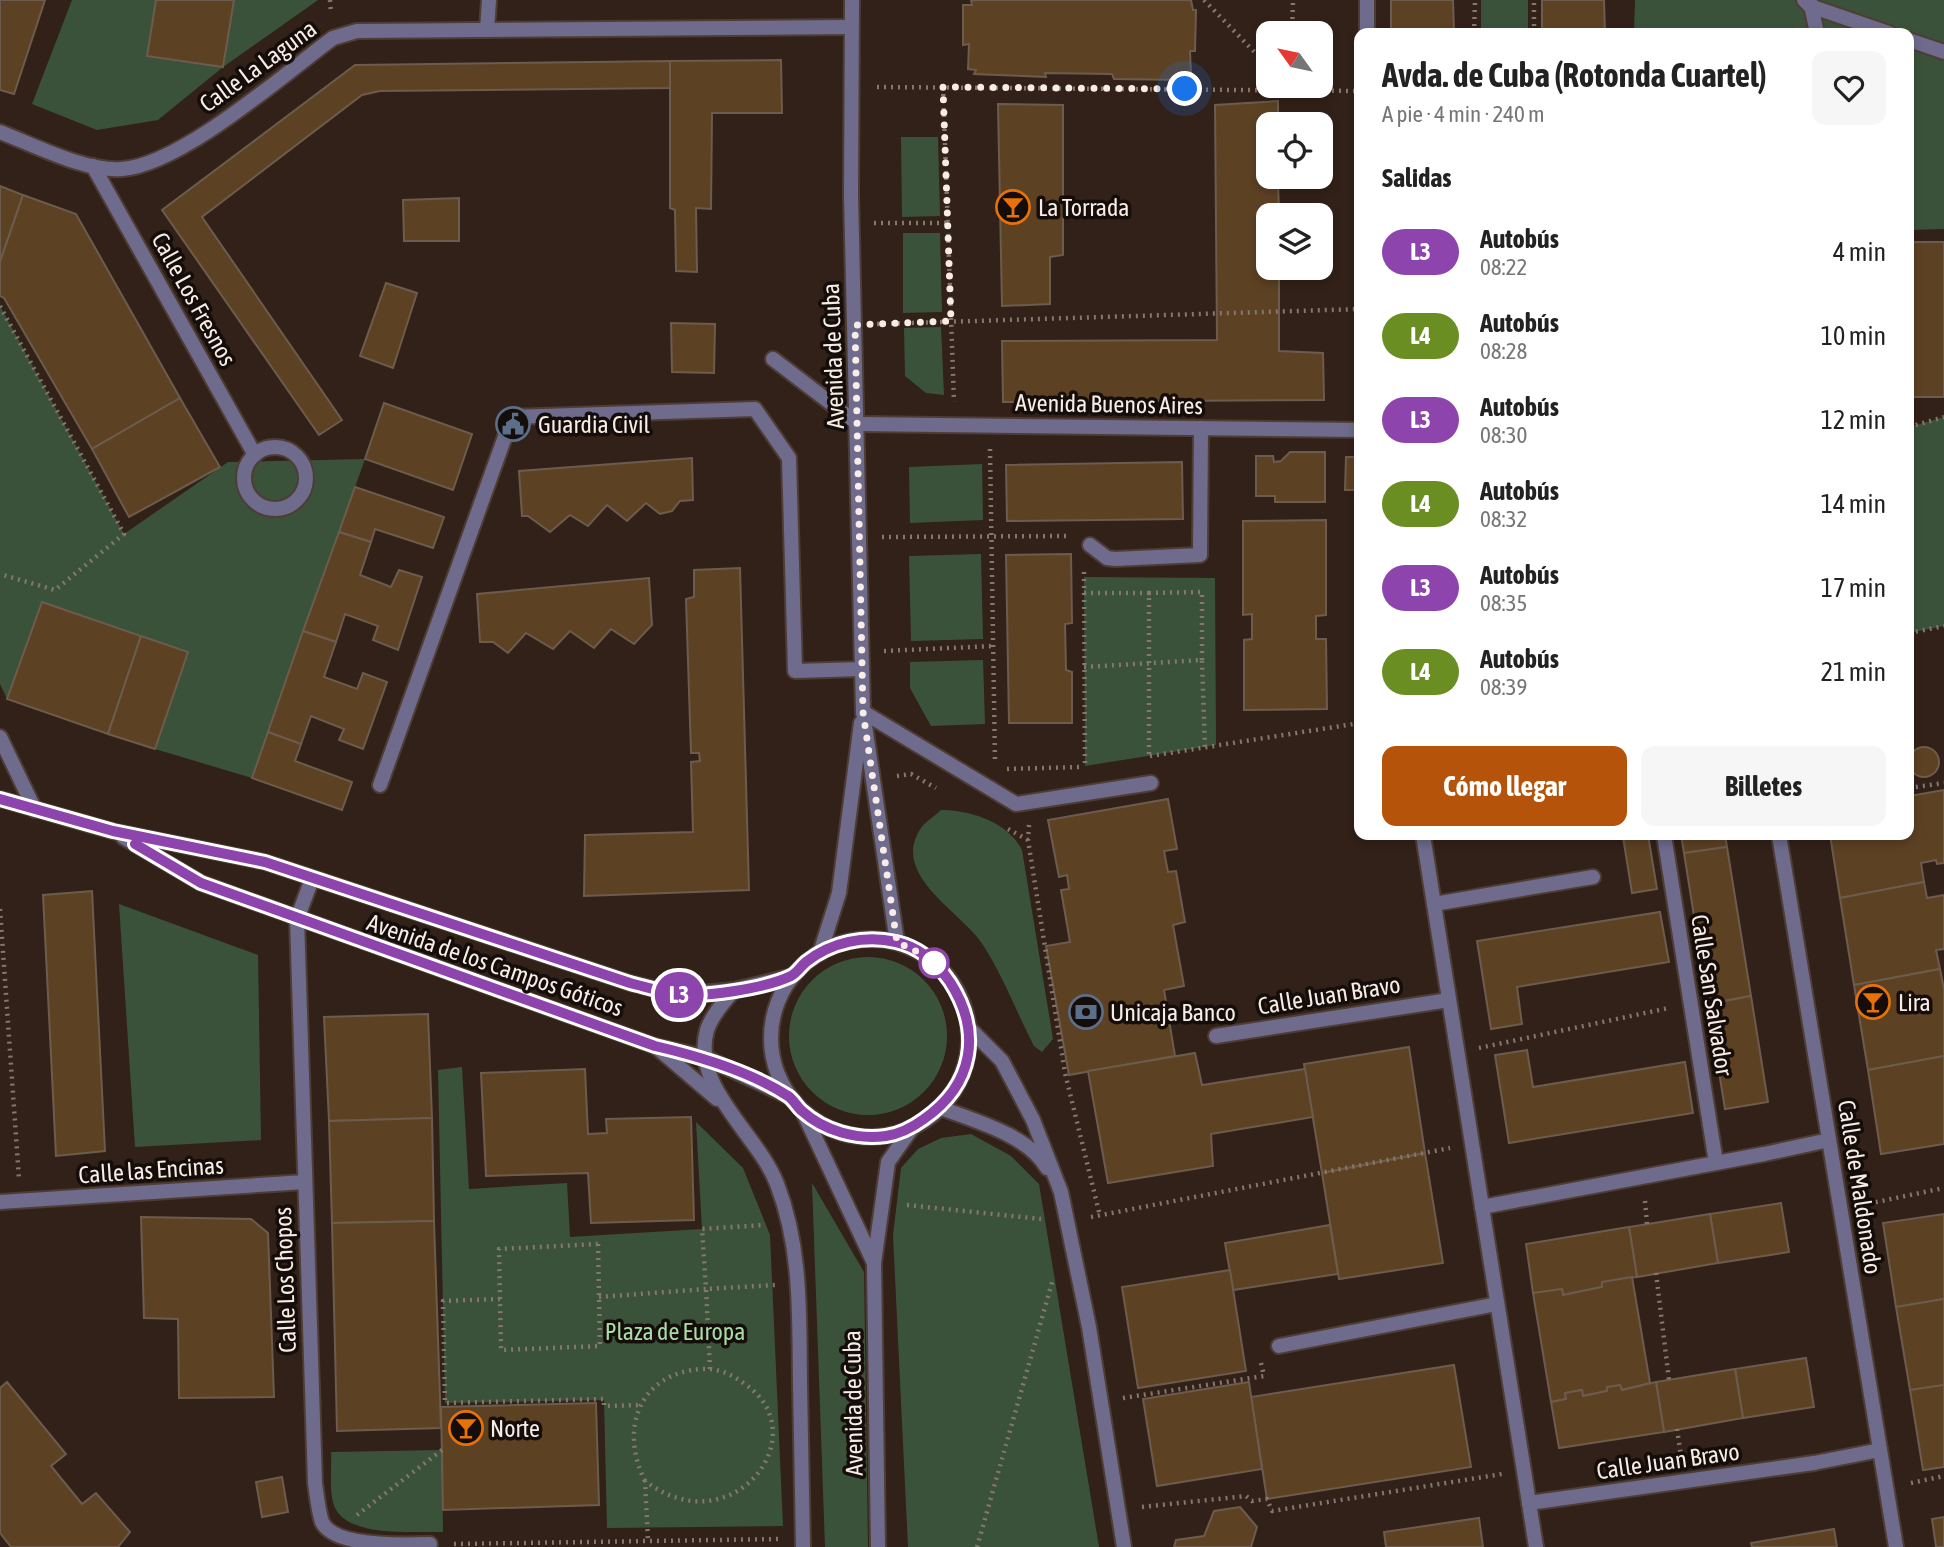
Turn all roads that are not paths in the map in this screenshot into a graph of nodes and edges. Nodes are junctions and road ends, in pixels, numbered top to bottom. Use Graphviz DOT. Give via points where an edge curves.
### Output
graph roads {
  1 [pos="489,0"];
  2 [pos="852,0"];
  3 [pos="1367,0"];
  4 [pos="1808,2"];
  5 [pos="851,27"];
  6 [pos="1367,28"];
  7 [pos="1815,28"];
  8 [pos="1876,28"];
  9 [pos="487,30"];
  10 [pos="1914,42"];
  11 [pos="1944,52"];
  12 [pos="0,132"];
  13 [pos="93,166"];
  14 [pos="773,359"];
  15 [pos="858,424"];
  16 [pos="1201,428"];
  17 [pos="1354,430"];
  18 [pos="255,455"];
  19 [pos="1090,545"];
  20 [pos="862,669"];
  21 [pos="863,712"];
  22 [pos="0,737"];
  23 [pos="1151,783"];
  24 [pos="380,785"];
  25 [pos="0,799"];
  26 [pos="35,810"];
  27 [pos="113,831"];
  28 [pos="1424,840"];
  29 [pos="1665,840"];
  30 [pos="1780,840"];
  31 [pos="1593,877"];
  32 [pos="312,878"];
  33 [pos="1434,904"];
  34 [pos="297,919"];
  35 [pos="897,942"];
  36 [pos="820,953"];
  37 [pos="793,976"];
  38 [pos="734,990"];
  39 [pos="1449,1000"];
  40 [pos="969,1028"];
  41 [pos="1216,1036"];
  42 [pos="655,1046"];
  43 [pos="704,1057"];
  44 [pos="790,1097"];
  45 [pos="941,1108"];
  46 [pos="731,1112"];
  47 [pos="803,1112"];
  48 [pos="912,1128"];
  49 [pos="1829,1140"];
  50 [pos="1716,1163"];
  51 [pos="305,1182"];
  52 [pos="1061,1192"];
  53 [pos="0,1202"];
  54 [pos="1482,1207"];
  55 [pos="874,1263"];
  56 [pos="1497,1304"];
  57 [pos="1279,1346"];
  58 [pos="1880,1450"];
  59 [pos="1529,1503"];
  60 [pos="803,1543"];
  61 [pos="430,1544"];
  62 [pos="878,1545"];
  63 [pos="1124,1547"];
  64 [pos="1536,1547"];
  65 [pos="1896,1547"];
  1 -- 9 [label="street"];
  2 -- 5 [label="street, Avenida de Cuba"];
  3 -- 6 [label="street"];
  4 -- 7 [label="street"];
  4 -- 8 [label="street"];
  5 -- 9 [label="street, Calle La Laguna"];
  5 -- 15 [label="street, Avenida de Cuba"];
  9 -- 13 [label="street, Calle La Laguna" via="357,31 333,38 194,142 157,160 122,169"];
  10 -- 11 [label="street"];
  12 -- 13 [label="street, Calle La Laguna"];
  13 -- 18 [label="street, Calle Los Fresnos"];
  14 -- 15 [label="street"];
  15 -- 16 [label="street, Avenida Buenos Aires"];
  15 -- 20 [label="street, Avenida de Cuba"];
  16 -- 17 [label="street, Avenida Buenos Aires"];
  16 -- 19 [label="street" via="1200,555 1115,559"];
  18 -- 18 [label="street" via="244,471 246,491 270,509 290,505 306,480 300,460 273,447"];
  20 -- 21 [label="street, Avenida de Cuba"];
  20 -- 24 [label="street" via="795,671 789,458 755,409 512,417"];
  21 -- 23 [label="street" via="1016,804"];
  21 -- 35 [label="street, Avenida de Cuba"];
  21 -- 36 [label="street, Avenida de Cuba" via="839,893"];
  22 -- 26 [label="street"];
  25 -- 26 [label="street, Avenida de los Campos Góticos"];
  26 -- 27 [label="street, Avenida de los Campos Góticos"];
  27 -- 32 [label="street, Avenida de los Campos Góticos" via="265,862"];
  27 -- 34 [label="street, Avenida de los Campos Góticos" via="201,883"];
  28 -- 33 [label="street"];
  29 -- 50 [label="street, Calle San Salvador"];
  30 -- 49 [label="street, Calle de Maldonado"];
  31 -- 33 [label="street"];
  32 -- 34 [label="street"];
  32 -- 38 [label="street, Avenida de los Campos Góticos" via="630,983 679,995"];
  33 -- 39 [label="street"];
  34 -- 42 [label="street, Avenida de los Campos Góticos"];
  34 -- 51 [label="street, Calle Los Chopos"];
  35 -- 36 [label="street" via="857,940"];
  35 -- 40 [label="street" via="940,968 964,1004"];
  36 -- 37 [label="street"];
  37 -- 38 [label="street, Avenida de los Campos Góticos"];
  37 -- 44 [label="street" via="778,1002 772,1026 772,1053"];
  38 -- 43 [label="street" via="707,1030"];
  39 -- 41 [label="street, Calle Juan Bravo"];
  39 -- 54 [label="street"];
  40 -- 45 [label="street" via="966,1066"];
  40 -- 52 [label="street" via="1002,1061 1034,1120"];
  42 -- 43 [label="street, Avenida de los Campos Góticos"];
  42 -- 46 [label="street"];
  43 -- 44 [label="street, Avenida de los Campos Góticos"];
  43 -- 46 [label="street"];
  44 -- 47 [label="street"];
  45 -- 48 [label="street"];
  45 -- 52 [label="street" via="1013,1139 1041,1158"];
  46 -- 60 [label="street" via="757,1145 788,1218 799,1285"];
  47 -- 48 [label="street" via="828,1129 861,1137 888,1136"];
  47 -- 55 [label="street, Avenida de Cuba"];
  48 -- 55 [label="street, Avenida de Cuba" via="888,1162"];
  49 -- 50 [label="street"];
  49 -- 58 [label="street, Calle de Maldonado"];
  50 -- 54 [label="street"];
  51 -- 53 [label="street, Calle las Encinas"];
  51 -- 61 [label="street, Calle Los Chopos" via="315,1483 323,1524 340,1539 364,1546"];
  52 -- 63 [label="street"];
  54 -- 56 [label="street"];
  55 -- 62 [label="street, Avenida de Cuba"];
  56 -- 57 [label="street"];
  56 -- 59 [label="street"];
  58 -- 59 [label="street, Calle Juan Bravo"];
  58 -- 65 [label="street, Calle de Maldonado"];
  59 -- 64 [label="street"];
}
